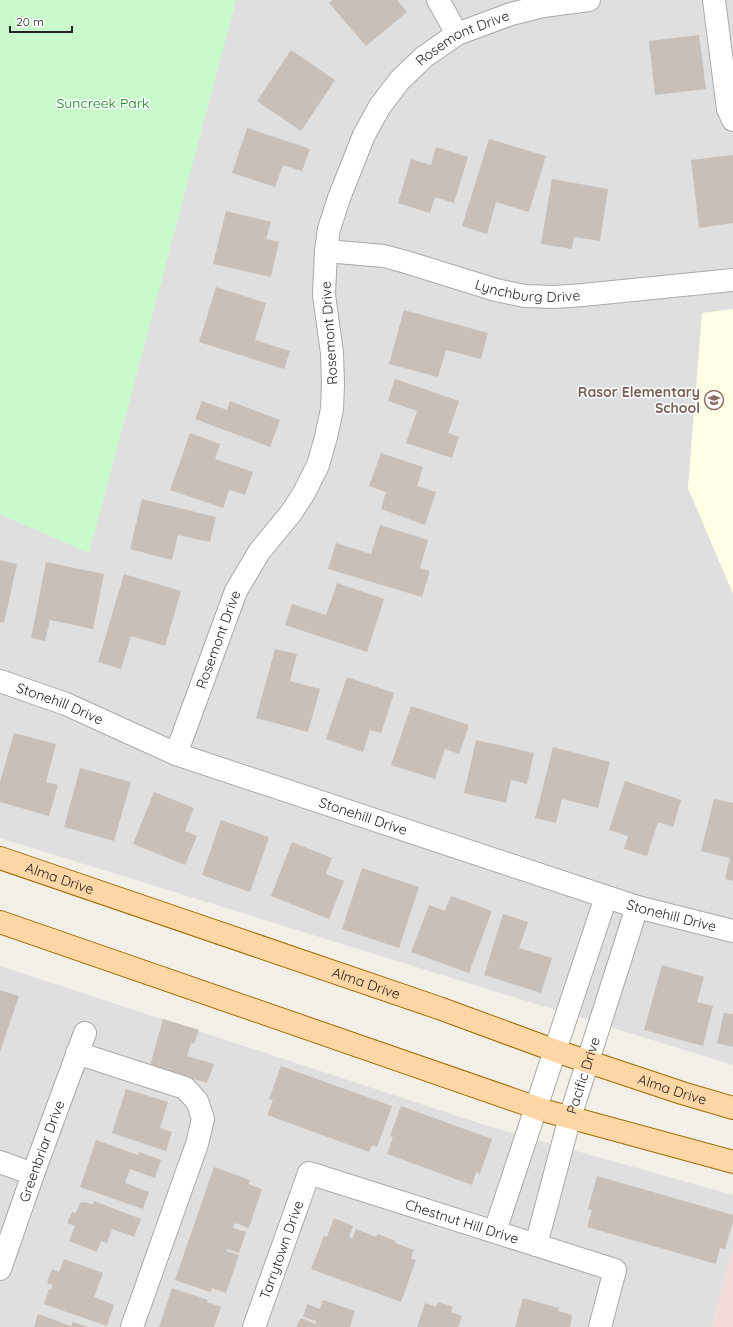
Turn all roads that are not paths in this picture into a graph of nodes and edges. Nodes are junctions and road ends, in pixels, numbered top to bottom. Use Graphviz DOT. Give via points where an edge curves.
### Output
graph roads {
  1 [pos="438,0"];
  2 [pos="589,0"];
  3 [pos="714,0"];
  4 [pos="457,34"];
  5 [pos="733,120"];
  6 [pos="326,251"];
  7 [pos="733,280"];
  8 [pos="0,681"];
  9 [pos="176,754"];
  10 [pos="0,858"];
  11 [pos="606,897"];
  12 [pos="637,907"];
  13 [pos="0,922"];
  14 [pos="733,931"];
  15 [pos="85,1033"];
  16 [pos="556,1051"];
  17 [pos="77,1053"];
  18 [pos="588,1061"];
  19 [pos="537,1107"];
  20 [pos="733,1108"];
  21 [pos="570,1117"];
  22 [pos="0,1162"];
  23 [pos="733,1162"];
  24 [pos="309,1173"];
  25 [pos="33,1174"];
  26 [pos="495,1231"];
  27 [pos="536,1245"];
  28 [pos="0,1269"];
  29 [pos="132,1327"];
  30 [pos="254,1327"];
  31 [pos="600,1327"];
  1 -- 4 [label="street"];
  2 -- 4 [label="street, Rosemont Drive" via="543,6 511,14"];
  3 -- 5 [label="street" via="728,109"];
  4 -- 6 [label="street, Rosemont Drive" via="424,57 400,80 380,106 364,135 338,198"];
  6 -- 7 [label="street, Lynchburg Drive" via="384,256 496,290 525,296 576,296"];
  6 -- 9 [label="street, Rosemont Drive" via="324,296 332,353 333,384 332,409 318,465 291,513 259,552 236,591"];
  8 -- 9 [label="street, Stonehill Drive" via="66,704"];
  9 -- 11 [label="street, Stonehill Drive"];
  10 -- 16 [label="main road, Alma Drive" via="439,1008"];
  11 -- 12 [label="street, Stonehill Drive"];
  11 -- 16 [label="street"];
  12 -- 14 [label="street, Stonehill Drive"];
  12 -- 18 [label="street, Pacific Drive"];
  13 -- 19 [label="main road"];
  15 -- 17 [label="street, Greenbriar Drive"];
  16 -- 18 [label="main road, Alma Drive"];
  16 -- 19 [label="street"];
  17 -- 25 [label="street, Greenbriar Drive"];
  17 -- 29 [label="street" via="185,1088 197,1101 203,1119 197,1144"];
  18 -- 20 [label="main road, Alma Drive"];
  18 -- 21 [label="street, Pacific Drive"];
  19 -- 21 [label="main road"];
  19 -- 26 [label="street"];
  21 -- 23 [label="main road"];
  21 -- 27 [label="street, Pacific Drive"];
  22 -- 25 [label="street"];
  24 -- 26 [label="street, Chestnut Hill Drive"];
  24 -- 30 [label="street, Tarrytown Drive"];
  25 -- 28 [label="street, Greenbriar Drive"];
  26 -- 27 [label="street, Chestnut Hill Drive"];
  27 -- 31 [label="street, Chestnut Hill Drive" via="615,1270"];
}
